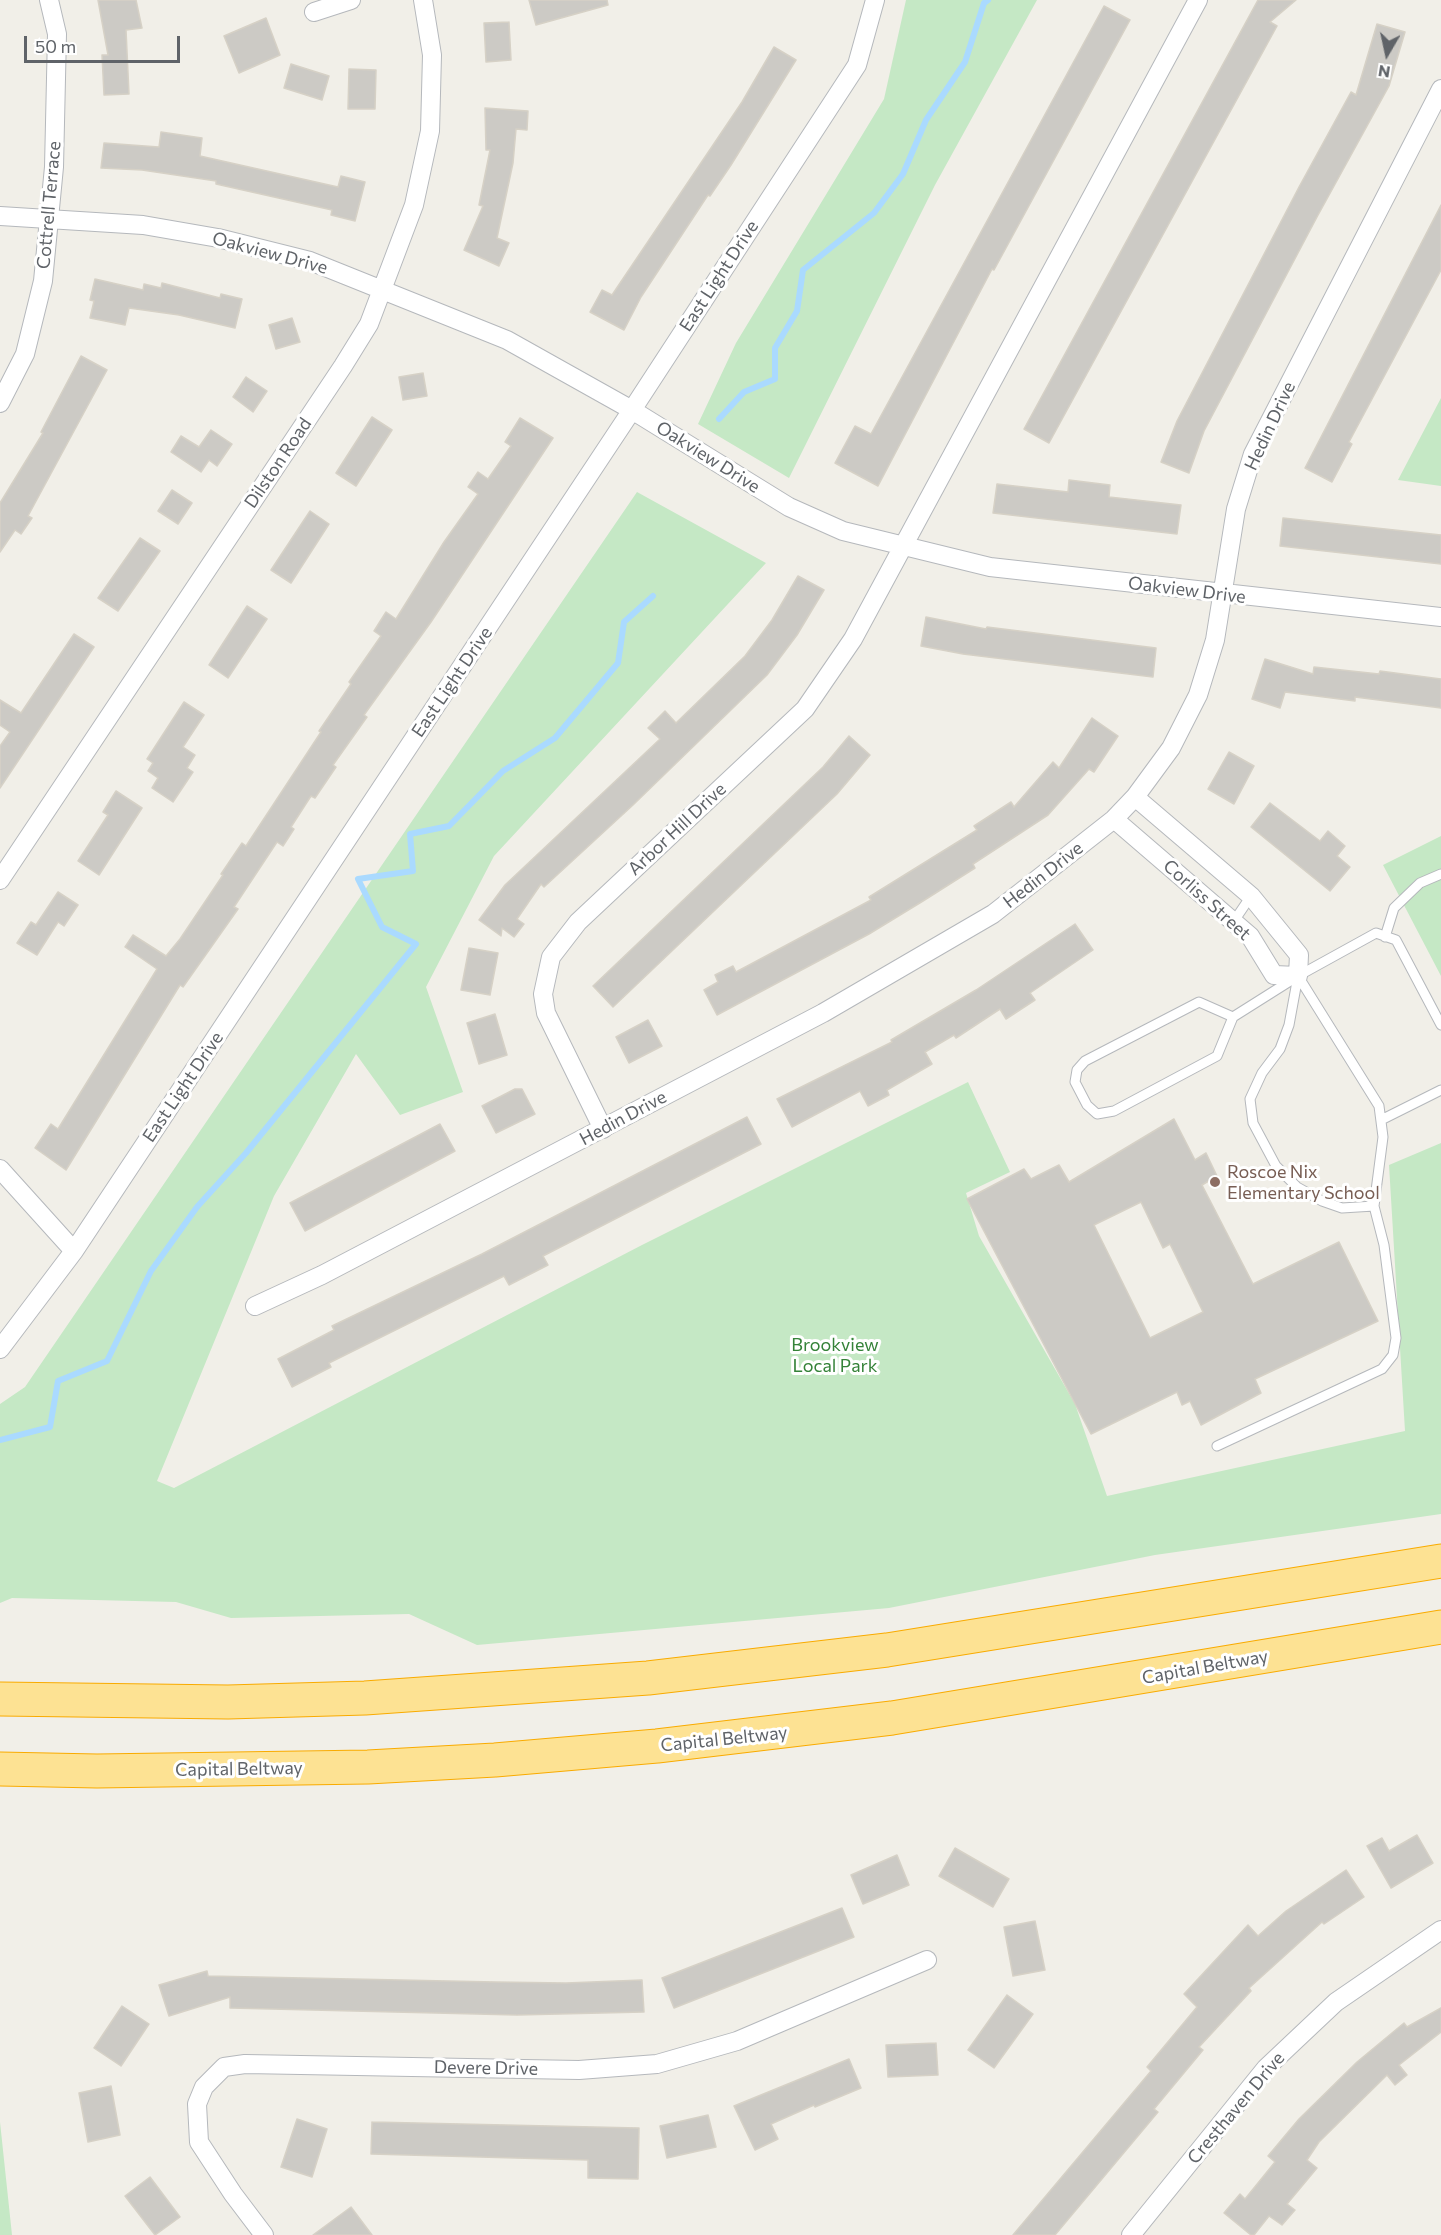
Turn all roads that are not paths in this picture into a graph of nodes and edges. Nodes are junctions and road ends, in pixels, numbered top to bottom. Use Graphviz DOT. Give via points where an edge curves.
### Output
graph roads {
  1 [pos="49,0"];
  2 [pos="351,0"];
  3 [pos="423,0"];
  4 [pos="875,0"];
  5 [pos="1198,0"];
  6 [pos="314,12"];
  7 [pos="1441,89"];
  8 [pos="0,216"];
  9 [pos="48,218"];
  10 [pos="382,288"];
  11 [pos="0,403"];
  12 [pos="632,410"];
  13 [pos="903,547"];
  14 [pos="1222,595"];
  15 [pos="1441,617"];
  16 [pos="1135,797"];
  17 [pos="1114,819"];
  18 [pos="1441,874"];
  19 [pos="0,880"];
  20 [pos="1251,896"];
  21 [pos="1234,921"];
  22 [pos="1385,937"];
  23 [pos="1298,976"];
  24 [pos="1233,1017"];
  25 [pos="1441,1025"];
  26 [pos="1441,1090"];
  27 [pos="1381,1120"];
  28 [pos="603,1129"];
  29 [pos="0,1169"];
  30 [pos="1374,1206"];
  31 [pos="74,1251"];
  32 [pos="255,1306"];
  33 [pos="0,1349"];
  34 [pos="1217,1446"];
  35 [pos="1441,1561"];
  36 [pos="1441,1627"];
  37 [pos="0,1699"];
  38 [pos="0,1769"];
  39 [pos="1441,1930"];
  40 [pos="927,1960"];
  41 [pos="264,2235"];
  42 [pos="1131,2235"];
  1 -- 9 [label="street, Cottrell Terrace" via="57,34 54,167"];
  2 -- 6 [label="street"];
  3 -- 10 [label="street, Dilston Road" via="432,55 430,131 414,206"];
  4 -- 12 [label="street, East Light Drive" via="857,65"];
  5 -- 13 [label="street"];
  7 -- 14 [label="street, Hedin Drive" via="1253,454 1236,509"];
  8 -- 9 [label="street, Oakview Drive"];
  9 -- 10 [label="street, Oakview Drive" via="143,225 218,238 310,261"];
  9 -- 11 [label="street, Cottrell Terrace" via="43,281 25,354"];
  10 -- 12 [label="street, Oakview Drive" via="507,340"];
  10 -- 19 [label="street, Dilston Road" via="369,324 343,366"];
  12 -- 13 [label="street, Oakview Drive" via="789,507 843,531"];
  12 -- 31 [label="street, East Light Drive"];
  13 -- 14 [label="street, Oakview Drive" via="990,567"];
  13 -- 28 [label="street, Arbor Hill Drive" via="853,639 805,709 578,922 551,957 543,994 546,1013"];
  14 -- 15 [label="street, Oakview Drive"];
  14 -- 16 [label="street, Hedin Drive" via="1215,640 1198,695 1171,748"];
  16 -- 17 [label="street, Hedin Drive"];
  16 -- 20 [label="street, Corliss Street"];
  17 -- 21 [label="street, Corliss Street"];
  17 -- 28 [label="street, Hedin Drive" via="993,914 823,1013"];
  18 -- 22 [label="lane" via="1420,883 1394,908"];
  20 -- 21 [label="lane"];
  20 -- 23 [label="street, Corliss Street" via="1299,955"];
  21 -- 23 [label="street, Corliss Street" via="1250,936 1274,975"];
  22 -- 23 [label="lane" via="1376,933"];
  22 -- 25 [label="lane" via="1396,940"];
  23 -- 24 [label="lane"];
  23 -- 27 [label="lane" via="1379,1106"];
  23 -- 30 [label="lane" via="1280,1049 1262,1073 1250,1099 1253,1123 1276,1166 1297,1187 1342,1208"];
  24 -- 24 [label="lane" via="1199,1002 1085,1061 1077,1070 1075,1082 1087,1105 1097,1114 1114,1112 1217,1056"];
  26 -- 27 [label="lane"];
  27 -- 30 [label="lane" via="1383,1137"];
  28 -- 32 [label="street, Hedin Drive"];
  29 -- 31 [label="street"];
  30 -- 34 [label="lane" via="1384,1245 1396,1338 1393,1355 1382,1368"];
  31 -- 33 [label="street, East Light Drive"];
  35 -- 37 [label="highway" via="887,1650 648,1678 364,1698 228,1702"];
  36 -- 38 [label="highway, Capital Beltway" via="892,1718 657,1746 368,1767"];
  39 -- 42 [label="street, Cresthaven Drive" via="1336,2002 1266,2068"];
  40 -- 41 [label="street, Devere Drive" via="737,2041 657,2064 579,2070 245,2064 224,2067 204,2087 197,2104 199,2142"];
}
